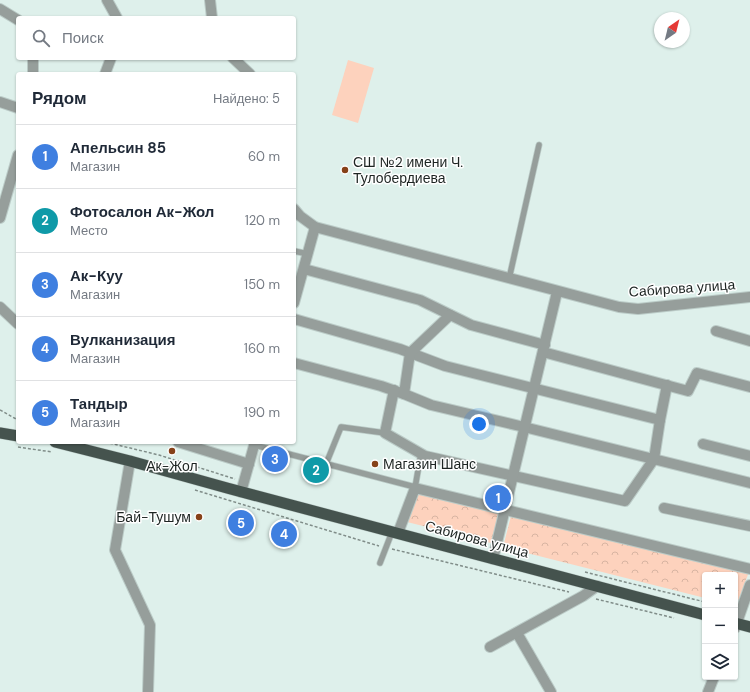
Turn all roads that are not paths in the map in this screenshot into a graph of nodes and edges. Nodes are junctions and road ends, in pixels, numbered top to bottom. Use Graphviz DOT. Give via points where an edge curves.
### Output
graph roads {
  1 [pos="107,0"];
  2 [pos="210,0"];
  3 [pos="0,9"];
  4 [pos="116,16"];
  5 [pos="212,16"];
  6 [pos="16,19"];
  7 [pos="33,60"];
  8 [pos="110,60"];
  9 [pos="235,60"];
  10 [pos="32,72"];
  11 [pos="106,72"];
  12 [pos="248,72"];
  13 [pos="0,102"];
  14 [pos="16,107"];
  15 [pos="539,145"];
  16 [pos="16,162"];
  17 [pos="296,211"];
  18 [pos="0,218"];
  19 [pos="315,227"];
  20 [pos="296,251"];
  21 [pos="308,254"];
  22 [pos="304,269"];
  23 [pos="509,279"];
  24 [pos="296,292"];
  25 [pos="557,292"];
  26 [pos="750,298"];
  27 [pos="0,307"];
  28 [pos="450,315"];
  29 [pos="296,320"];
  30 [pos="16,322"];
  31 [pos="716,331"];
  32 [pos="750,340"];
  33 [pos="544,348"];
  34 [pos="410,353"];
  35 [pos="296,364"];
  36 [pos="667,386"];
  37 [pos="750,387"];
  38 [pos="534,388"];
  39 [pos="394,390"];
  40 [pos="404,394"];
  41 [pos="660,420"];
  42 [pos="524,427"];
  43 [pos="0,433"];
  44 [pos="386,433"];
  45 [pos="16,441"];
  46 [pos="184,444"];
  47 [pos="254,444"];
  48 [pos="257,444"];
  49 [pos="703,444"];
  50 [pos="53,447"];
  51 [pos="421,453"];
  52 [pos="750,456"];
  53 [pos="654,459"];
  54 [pos="130,461"];
  55 [pos="249,464"];
  56 [pos="326,464"];
  57 [pos="513,476"];
  58 [pos="750,482"];
  59 [pos="242,486"];
  60 [pos="415,488"];
  61 [pos="664,508"];
  62 [pos="504,510"];
  63 [pos="750,526"];
  64 [pos="395,533"];
  65 [pos="493,559"];
  66 [pos="380,563"];
  67 [pos="750,569"];
  68 [pos="750,585"];
  69 [pos="597,586"];
  70 [pos="702,614"];
  71 [pos="738,619"];
  72 [pos="738,625"];
  73 [pos="750,627"];
  74 [pos="517,632"];
  75 [pos="490,647"];
  76 [pos="713,680"];
  77 [pos="148,692"];
  78 [pos="551,692"];
  79 [pos="708,692"];
  1 -- 4 [label="street"];
  2 -- 5 [label="street"];
  3 -- 6 [label="street"];
  7 -- 10 [label="street"];
  8 -- 11 [label="street"];
  9 -- 12 [label="street"];
  13 -- 14 [label="street"];
  15 -- 23 [label="lane"];
  16 -- 18 [label="street"];
  17 -- 19 [label="street, Сабирова улица"];
  19 -- 21 [label="street"];
  19 -- 23 [label="street, Сабирова улица"];
  20 -- 21 [label="lane"];
  21 -- 22 [label="street"];
  22 -- 24 [label="street"];
  22 -- 28 [label="street" via="420,300"];
  23 -- 25 [label="street, Сабирова улица"];
  25 -- 26 [label="street, Сабирова улица" via="638,309"];
  25 -- 33 [label="street"];
  27 -- 30 [label="street"];
  28 -- 33 [label="street" via="471,325"];
  28 -- 34 [label="street"];
  29 -- 34 [label="street"];
  31 -- 32 [label="street"];
  33 -- 36 [label="street"];
  33 -- 38 [label="street"];
  34 -- 38 [label="street" via="445,366"];
  34 -- 40 [label="street"];
  35 -- 39 [label="street"];
  36 -- 37 [label="street" via="688,391 697,373"];
  36 -- 41 [label="street"];
  38 -- 41 [label="street"];
  38 -- 42 [label="street"];
  39 -- 40 [label="street"];
  39 -- 44 [label="street"];
  40 -- 42 [label="street" via="431,406"];
  41 -- 53 [label="street"];
  42 -- 53 [label="street"];
  42 -- 57 [label="street"];
  43 -- 45 [label="highway"];
  44 -- 51 [label="street"];
  44 -- 56 [label="lane" via="341,427"];
  46 -- 55 [label="street"];
  47 -- 55 [label="street"];
  48 -- 56 [label="lane"];
  49 -- 52 [label="street"];
  50 -- 54 [label="highway, Сабирова улица"];
  51 -- 57 [label="street"];
  51 -- 60 [label="lane"];
  53 -- 57 [label="street" via="625,501"];
  53 -- 58 [label="street"];
  54 -- 59 [label="highway, Сабирова улица"];
  54 -- 77 [label="street" via="115,550 150,625"];
  55 -- 59 [label="street"];
  56 -- 60 [label="lane"];
  57 -- 62 [label="street"];
  59 -- 64 [label="highway, Сабирова улица"];
  60 -- 62 [label="street"];
  60 -- 64 [label="street"];
  61 -- 63 [label="street"];
  62 -- 65 [label="street"];
  62 -- 67 [label="street"];
  64 -- 65 [label="highway, Сабирова улица"];
  64 -- 66 [label="lane"];
  65 -- 69 [label="highway, Сабирова улица"];
  68 -- 71 [label="street"];
  69 -- 70 [label="highway, Сабирова улица"];
  69 -- 74 [label="street"];
  72 -- 73 [label="highway"];
  74 -- 75 [label="street"];
  74 -- 78 [label="street"];
  76 -- 79 [label="street"];
}
